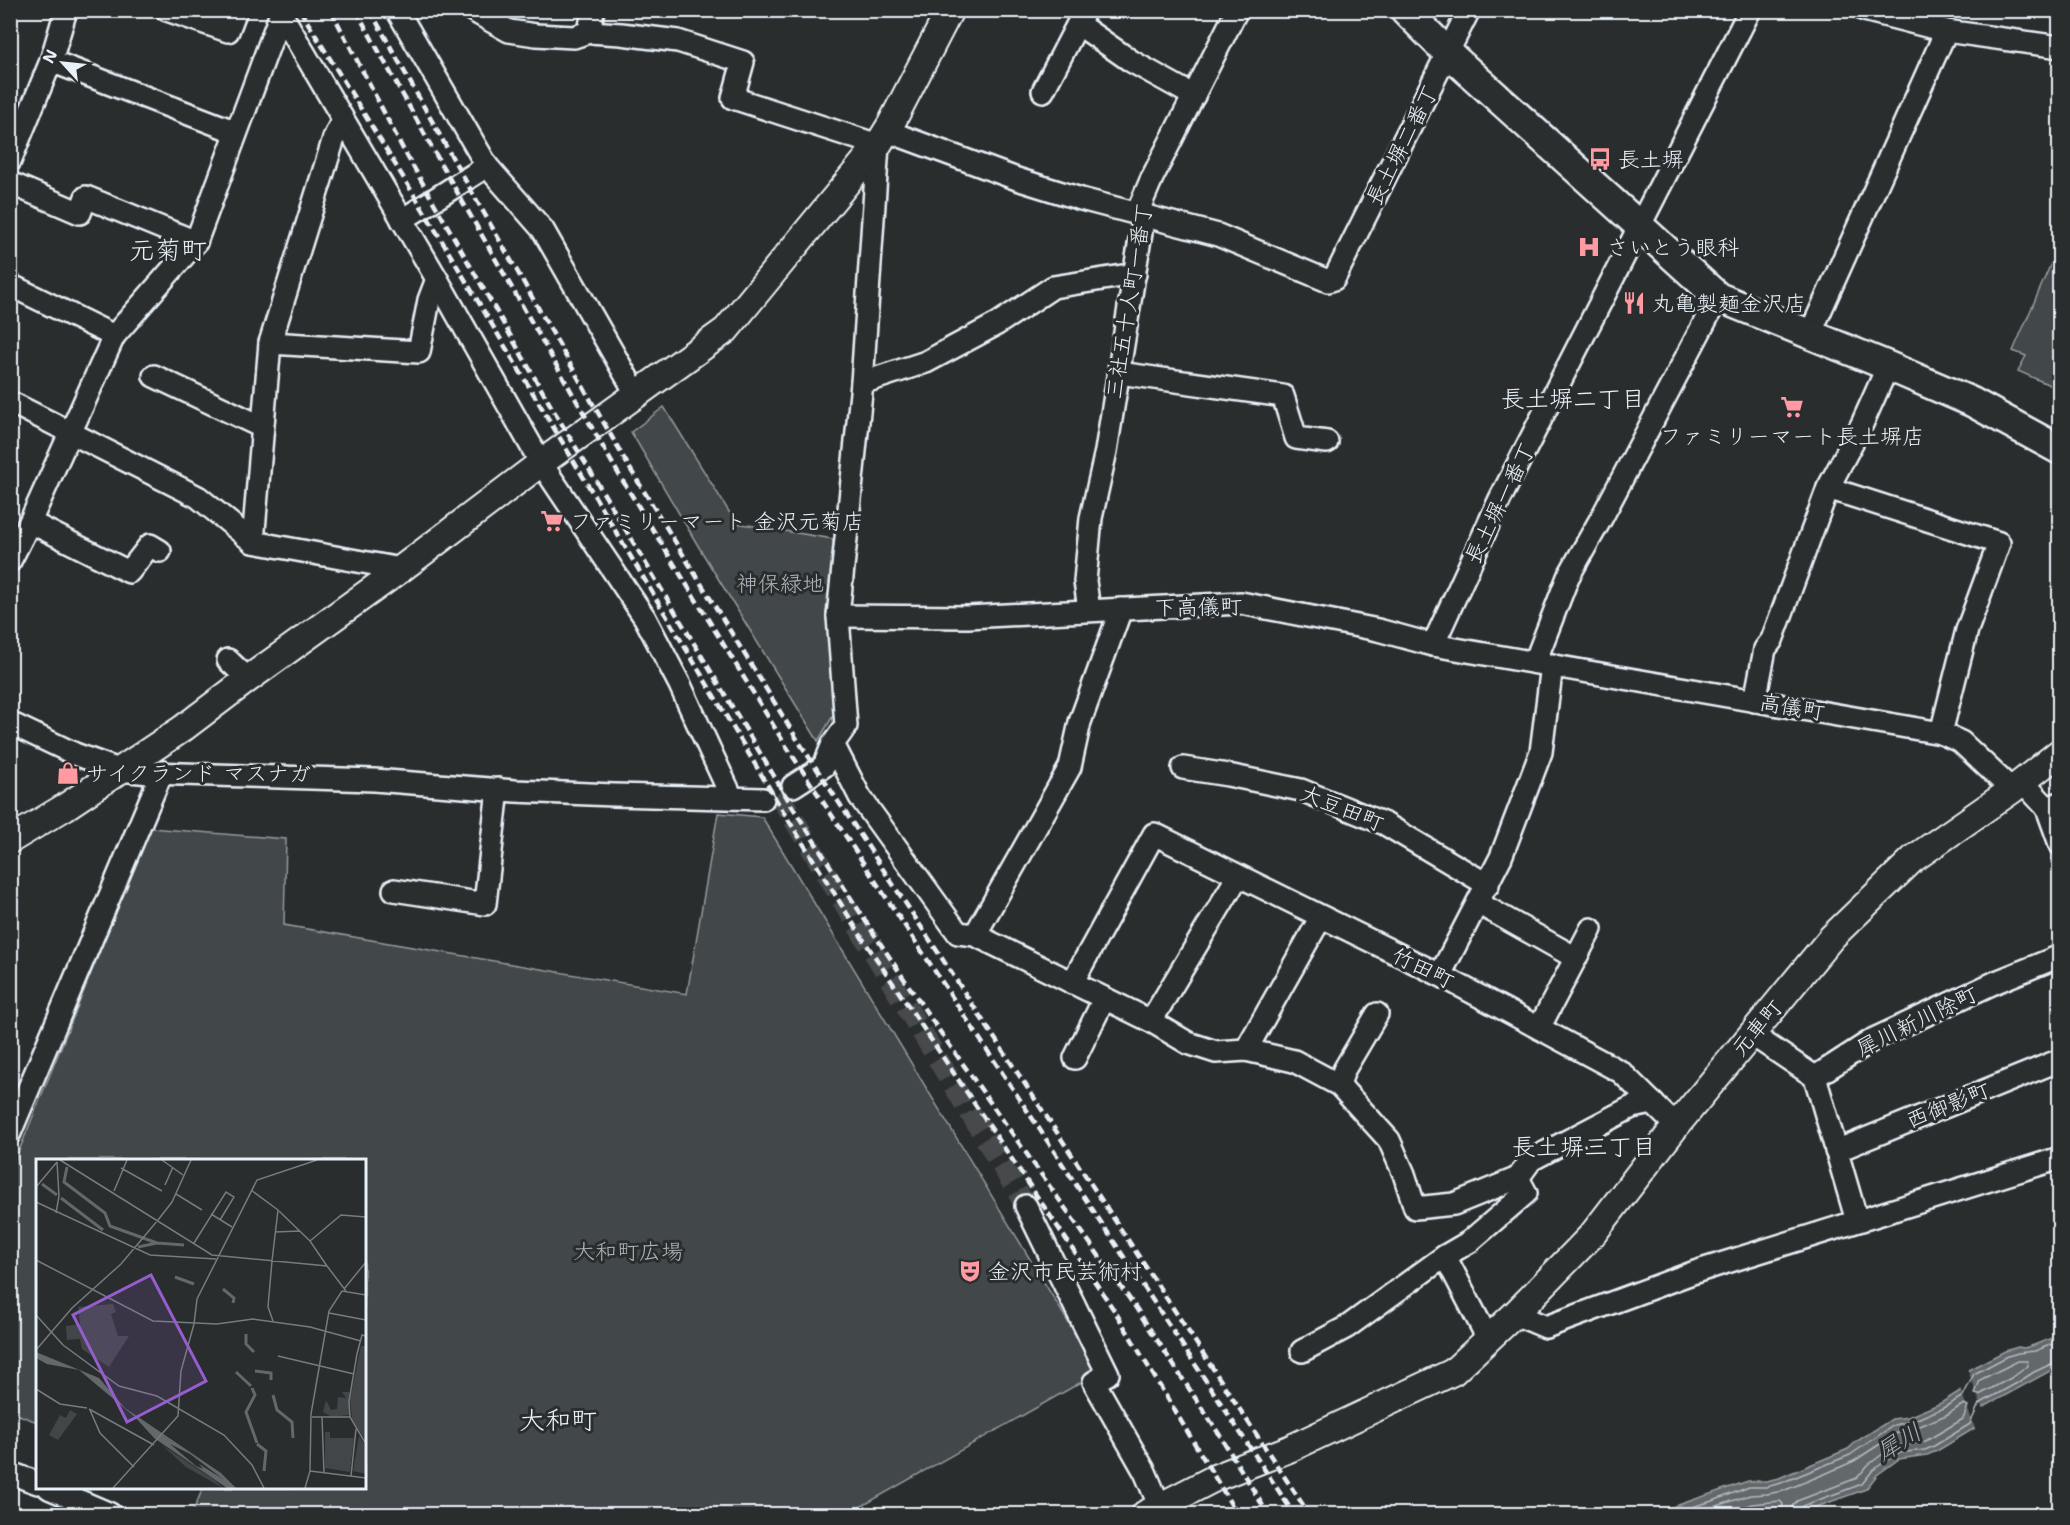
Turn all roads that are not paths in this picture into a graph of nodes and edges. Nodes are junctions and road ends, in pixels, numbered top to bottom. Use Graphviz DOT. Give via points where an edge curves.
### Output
graph roads {
  1 [pos="66,10"];
  2 [pos="167,10"];
  3 [pos="236,10"];
  4 [pos="472,10"];
  5 [pos="593,10"];
  6 [pos="950,10"];
  7 [pos="1237,10"];
  8 [pos="1405,10"];
  9 [pos="1469,10"];
  10 [pos="1750,10"];
  11 [pos="1865,11"];
  12 [pos="280,12"];
  13 [pos="403,14"];
  14 [pos="1082,17"];
  15 [pos="1946,31"];
  16 [pos="589,32"];
  17 [pos="2060,47"];
  18 [pos="1449,53"];
  19 [pos="51,61"];
  20 [pos="1043,91"];
  21 [pos="1194,96"];
  22 [pos="342,121"];
  23 [pos="236,132"];
  24 [pos="883,138"];
  25 [pos="10,162"];
  26 [pos="487,166"];
  27 [pos="10,183"];
  28 [pos="1144,214"];
  29 [pos="402,220"];
  30 [pos="1640,226"];
  31 [pos="196,242"];
  32 [pos="1135,274"];
  33 [pos="436,279"];
  34 [pos="10,285"];
  35 [pos="1718,297"];
  36 [pos="1810,334"];
  37 [pos="114,336"];
  38 [pos="270,343"];
  39 [pos="1888,366"];
  40 [pos="1119,373"];
  41 [pos="154,376"];
  42 [pos="862,383"];
  43 [pos="637,395"];
  44 [pos="10,402"];
  45 [pos="262,427"];
  46 [pos="71,432"];
  47 [pos="1327,442"];
  48 [pos="2060,450"];
  49 [pos="541,463"];
  50 [pos="1828,488"];
  51 [pos="30,522"];
  52 [pos="253,542"];
  53 [pos="160,551"];
  54 [pos="10,561"];
  55 [pos="401,569"];
  56 [pos="1122,609"];
  57 [pos="1089,610"];
  58 [pos="838,615"];
  59 [pos="1432,645"];
  60 [pos="228,660"];
  61 [pos="1544,663"];
  62 [pos="248,679"];
  63 [pos="1755,701"];
  64 [pos="10,723"];
  65 [pos="1941,733"];
  66 [pos="832,744"];
  67 [pos="2060,752"];
  68 [pos="1183,768"];
  69 [pos="119,770"];
  70 [pos="162,772"];
  71 [pos="2017,785"];
  72 [pos="793,786"];
  73 [pos="498,789"];
  74 [pos="732,798"];
  75 [pos="763,799"];
  76 [pos="2053,806"];
  77 [pos="10,840"];
  78 [pos="2060,844"];
  79 [pos="1238,876"];
  80 [pos="394,890"];
  81 [pos="1483,894"];
  82 [pos="1321,917"];
  83 [pos="1591,929"];
  84 [pos="975,935"];
  85 [pos="2060,956"];
  86 [pos="1576,958"];
  87 [pos="1440,975"];
  88 [pos="1072,983"];
  89 [pos="1104,999"];
  90 [pos="1377,1014"];
  91 [pos="1150,1022"];
  92 [pos="1539,1028"];
  93 [pos="1751,1034"];
  94 [pos="1246,1050"];
  95 [pos="1075,1058"];
  96 [pos="2060,1060"];
  97 [pos="1815,1077"];
  98 [pos="1339,1085"];
  99 [pos="1653,1103"];
  100 [pos="1676,1126"];
  101 [pos="10,1133"];
  102 [pos="1836,1150"];
  103 [pos="2060,1158"];
  104 [pos="1518,1178"];
  105 [pos="1026,1206"];
  106 [pos="1857,1221"];
  107 [pos="1444,1256"];
  108 [pos="1515,1314"];
  109 [pos="1488,1339"];
  110 [pos="1302,1351"];
  111 [pos="10,1473"];
  112 [pos="36,1482"];
  113 [pos="52,1489"];
  114 [pos="1152,1510"];
  115 [pos="110,1515"];
  1 -- 19 [label="street"];
  2 -- 3 [label="street" via="228,31"];
  4 -- 16 [label="street" via="509,31 574,37"];
  5 -- 16 [label="street"];
  6 -- 24 [label="street"];
  7 -- 21 [label="street, 三社五十人町一番丁"];
  8 -- 18 [label="main road"];
  9 -- 18 [label="street, 長土塀二番丁"];
  10 -- 30 [label="street, 長土塀一番丁"];
  11 -- 15 [label="street"];
  12 -- 22 [label="street"];
  12 -- 23 [label="street"];
  13 -- 26 [label="street"];
  14 -- 20 [label="street"];
  14 -- 21 [label="street" via="1131,61"];
  15 -- 17 [label="street"];
  15 -- 36 [label="street"];
  16 -- 24 [label="street" via="678,41 743,62 733,98"];
  18 -- 28 [label="street, 長土塀二番丁" via="1334,279 1328,282 1218,235"];
  18 -- 30 [label="main road"];
  19 -- 23 [label="street"];
  19 -- 25 [label="street"];
  21 -- 28 [label="street, 三社五十人町一番丁" via="1140,206"];
  22 -- 29 [label="street"];
  22 -- 38 [label="street"];
  23 -- 31 [label="street"];
  24 -- 28 [label="street" via="1070,196"];
  24 -- 42 [label="street"];
  24 -- 43 [label="street" via="726,330"];
  26 -- 29 [label="street"];
  26 -- 43 [label="street" via="543,230"];
  27 -- 31 [label="street" via="80,213 86,197"];
  28 -- 32 [label="street, 三社五十人町一番丁"];
  29 -- 33 [label="street"];
  30 -- 35 [label="main road"];
  30 -- 59 [label="street, 長土塀一番丁" via="1500,499"];
  31 -- 37 [label="street"];
  32 -- 40 [label="street, 三社五十人町一番丁"];
  32 -- 42 [label="street" via="1053,287 998,324 926,362"];
  33 -- 38 [label="street" via="419,352"];
  33 -- 49 [label="street"];
  34 -- 37 [label="street"];
  35 -- 36 [label="main road"];
  35 -- 61 [label="street" via="1568,577"];
  36 -- 39 [label="main road"];
  37 -- 46 [label="street"];
  38 -- 45 [label="street"];
  39 -- 48 [label="main road" via="1972,402"];
  39 -- 50 [label="street"];
  40 -- 47 [label="street" via="1284,396 1296,438"];
  40 -- 57 [label="street, 三社五十人町一番丁" via="1091,518 1085,581"];
  41 -- 45 [label="street"];
  42 -- 58 [label="street"];
  43 -- 49 [label="street"];
  44 -- 46 [label="street"];
  45 -- 52 [label="street"];
  46 -- 51 [label="street"];
  46 -- 52 [label="street" via="198,497"];
  49 -- 55 [label="street"];
  49 -- 74 [label="street" via="645,618"];
  50 -- 63 [label="street" via="1772,640 1765,649"];
  50 -- 65 [label="street" via="1999,543 1967,630"];
  51 -- 53 [label="street" via="129,572 150,545"];
  51 -- 54 [label="street"];
  52 -- 55 [label="street"];
  55 -- 62 [label="street"];
  56 -- 57 [label="street, 下高儀町"];
  56 -- 59 [label="street, 下高儀町" via="1241,603 1378,630"];
  56 -- 84 [label="street" via="1080,722 1070,767"];
  57 -- 58 [label="street, 下高儀町" via="968,617"];
  58 -- 66 [label="street" via="846,726"];
  59 -- 61 [label="street, 下高儀町"];
  60 -- 62 [label="street"];
  61 -- 63 [label="street, 高儀町"];
  61 -- 81 [label="street" via="1541,752"];
  62 -- 69 [label="street"];
  63 -- 65 [label="street, 高儀町"];
  64 -- 69 [label="street"];
  65 -- 71 [label="street, 高儀町" via="1961,742"];
  66 -- 72 [label="street" via="824,766"];
  66 -- 84 [label="street" via="860,797 958,933"];
  67 -- 71 [label="street, 元車町"];
  68 -- 81 [label="street, 大豆田町" via="1301,790 1385,824"];
  69 -- 70 [label="street"];
  69 -- 77 [label="street"];
  70 -- 73 [label="street"];
  70 -- 101 [label="street"];
  71 -- 76 [label="street, 高儀町"];
  71 -- 93 [label="street, 元車町" via="1913,859 1832,937"];
  73 -- 74 [label="street"];
  73 -- 80 [label="street" via="485,904"];
  74 -- 75 [label="street"];
  76 -- 78 [label="street"];
  79 -- 82 [label="street, 竹田町"];
  79 -- 88 [label="street, 竹田町" via="1154,834"];
  79 -- 91 [label="street"];
  81 -- 86 [label="street, 大豆田町"];
  81 -- 87 [label="street"];
  82 -- 87 [label="street, 竹田町"];
  82 -- 94 [label="street"];
  83 -- 86 [label="street"];
  84 -- 88 [label="street"];
  85 -- 97 [label="street, 犀川新川除町" via="1874,1039"];
  86 -- 92 [label="street"];
  87 -- 92 [label="street, 竹田町"];
  88 -- 89 [label="street"];
  89 -- 91 [label="street"];
  89 -- 95 [label="street"];
  90 -- 98 [label="street"];
  91 -- 94 [label="street" via="1216,1052"];
  92 -- 99 [label="street, 竹田町" via="1621,1072"];
  93 -- 97 [label="street"];
  93 -- 100 [label="street, 元車町"];
  94 -- 98 [label="street" via="1294,1061"];
  96 -- 102 [label="street, 西御影町"];
  97 -- 102 [label="street"];
  98 -- 104 [label="street" via="1389,1140 1415,1208 1454,1204"];
  99 -- 100 [label="street, 竹田町"];
  99 -- 104 [label="street" via="1632,1107 1531,1160"];
  100 -- 108 [label="street, 元車町" via="1592,1234"];
  102 -- 106 [label="street"];
  103 -- 106 [label="street"];
  104 -- 107 [label="street" via="1526,1194 1469,1242"];
  105 -- 114 [label="street" via="1108,1374 1094,1382 1145,1472"];
  106 -- 108 [label="street" via="1695,1272 1546,1327"];
  107 -- 109 [label="street"];
  107 -- 110 [label="street" via="1347,1327"];
  108 -- 109 [label="street, 元車町"];
  109 -- 114 [label="street, 元車町" via="1453,1372"];
  111 -- 112 [label="street"];
  113 -- 115 [label="street"];
}
